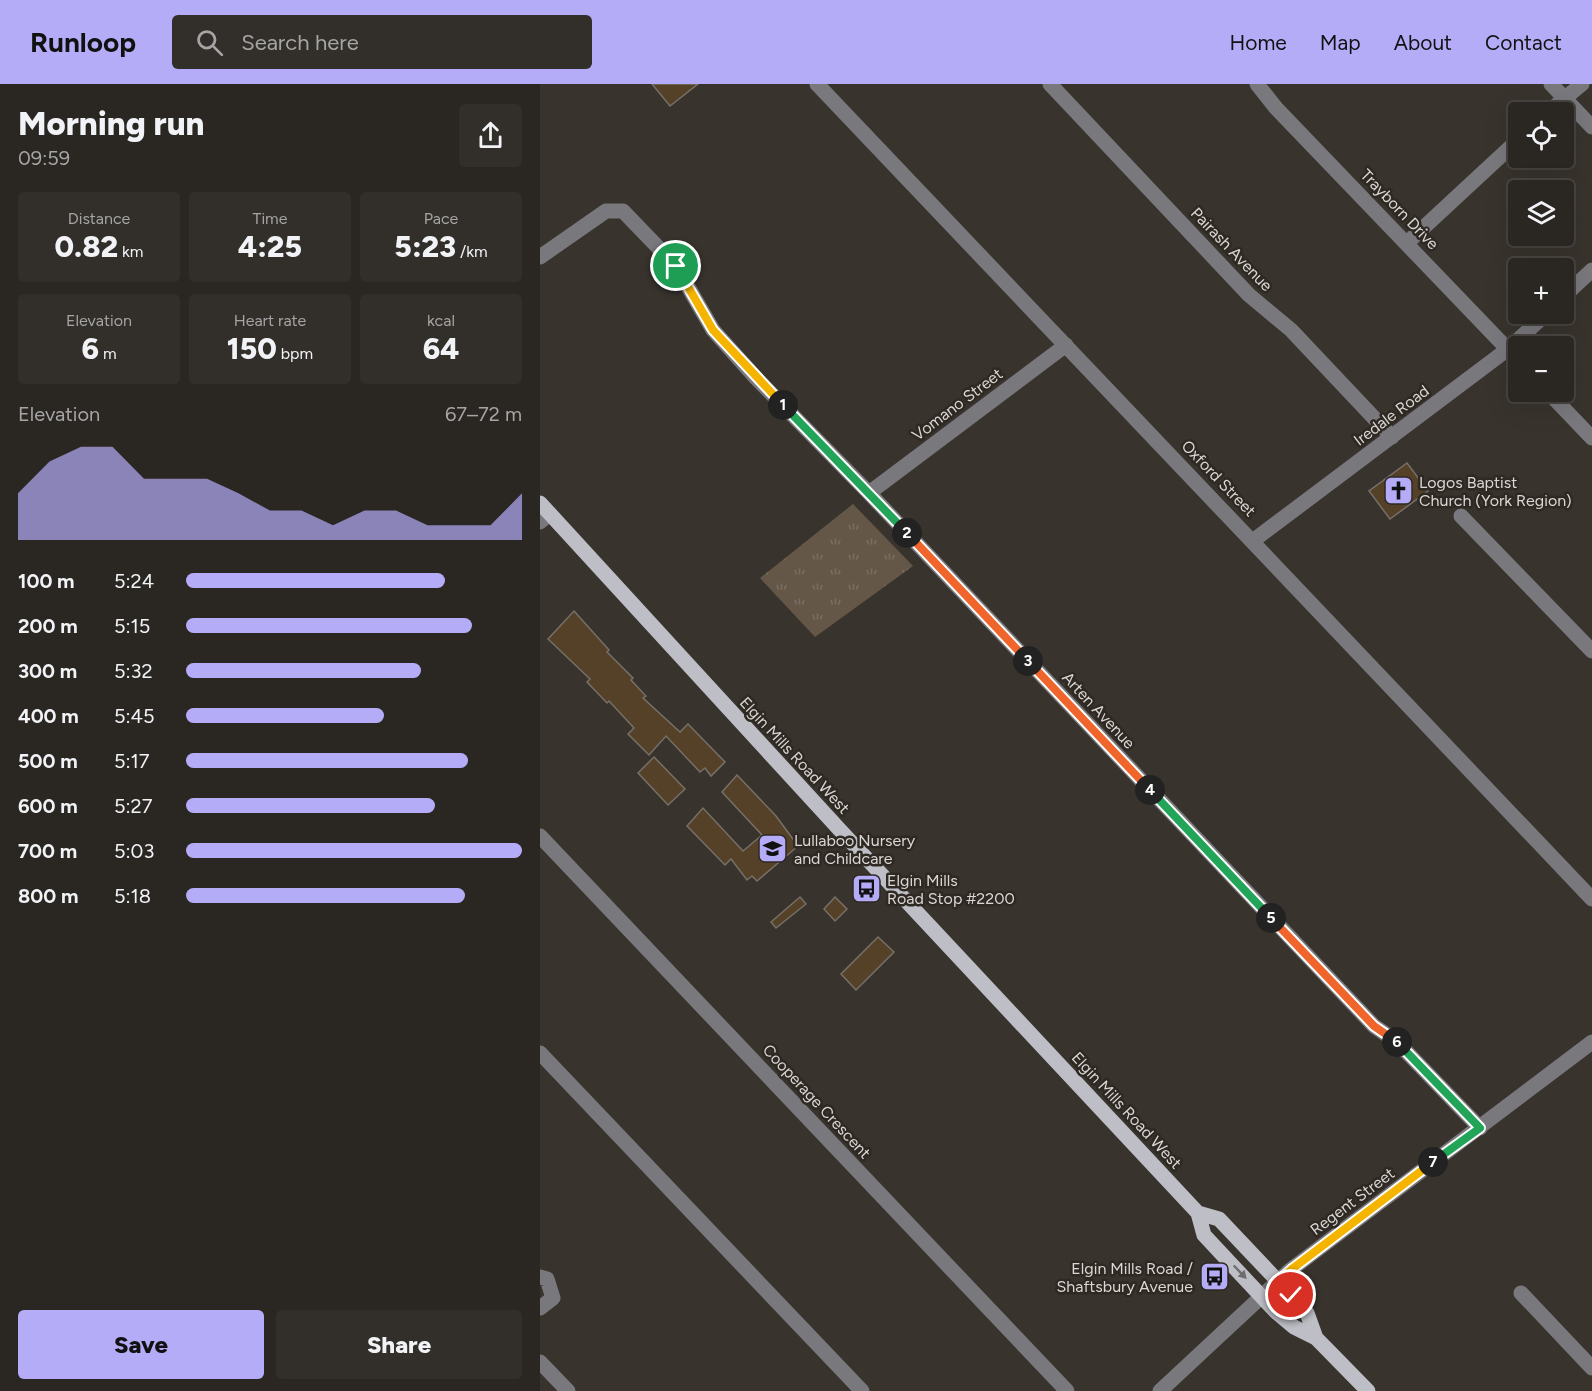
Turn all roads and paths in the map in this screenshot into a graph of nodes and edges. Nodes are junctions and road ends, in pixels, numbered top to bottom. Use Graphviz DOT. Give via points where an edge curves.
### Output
graph roads {
  1 [pos="818,84"];
  2 [pos="1050,84"];
  3 [pos="1257,84"];
  4 [pos="1551,84"];
  5 [pos="1582,84"];
  6 [pos="1564,98"];
  7 [pos="1559,102"];
  8 [pos="1592,127"];
  9 [pos="1508,149"];
  10 [pos="1408,242"];
  11 [pos="540,257"];
  12 [pos="1592,270"];
  13 [pos="1574,287"];
  14 [pos="1538,324"];
  15 [pos="1528,336"];
  16 [pos="1066,345"];
  17 [pos="1508,349"];
  18 [pos="1508,357"];
  19 [pos="1558,402"];
  20 [pos="1392,437"];
  21 [pos="1592,438"];
  22 [pos="869,493"];
  23 [pos="544,513"];
  24 [pos="1461,516"];
  25 [pos="1254,540"];
  26 [pos="1592,651"];
  27 [pos="540,836"];
  28 [pos="1592,899"];
  29 [pos="1592,1042"];
  30 [pos="540,1053"];
  31 [pos="1480,1128"];
  32 [pos="1198,1213"];
  33 [pos="540,1277"];
  34 [pos="1278,1281"];
  35 [pos="1521,1293"];
  36 [pos="1262,1297"];
  37 [pos="540,1308"];
  38 [pos="1316,1338"];
  39 [pos="540,1362"];
  40 [pos="1592,1368"];
  41 [pos="568,1391"];
  42 [pos="862,1391"];
  43 [pos="1067,1391"];
  44 [pos="1160,1391"];
  45 [pos="1368,1391"];
  1 -- 16 [label="street, Oxford Street"];
  2 -- 20 [label="street, Pairash Avenue" via="1249,295 1291,330"];
  3 -- 10 [label="street, Trayborn Drive"];
  4 -- 6 [label="street"];
  5 -- 6 [label="street"];
  6 -- 7 [label="street"];
  6 -- 8 [label="street"];
  9 -- 10 [label="street"];
  10 -- 17 [label="street, Trayborn Drive"];
  11 -- 22 [label="street, Arten Avenue" via="606,211 622,211 676,266 713,330"];
  12 -- 13 [label="street"];
  14 -- 15 [label="street, Iredale Road"];
  16 -- 22 [label="street, Vomano Street"];
  16 -- 25 [label="street, Oxford Street"];
  18 -- 20 [label="street, Iredale Road"];
  19 -- 21 [label="street"];
  20 -- 25 [label="street, Iredale Road"];
  22 -- 31 [label="street, Arten Avenue" via="1374,1026 1397,1042"];
  23 -- 32 [label="main road, Elgin Mills Road West"];
  24 -- 26 [label="street"];
  25 -- 28 [label="street, Oxford Street"];
  27 -- 43 [label="street, Cooperage Crescent"];
  29 -- 31 [label="street, Regent Street"];
  30 -- 42 [label="street"];
  31 -- 34 [label="street, Regent Street"];
  32 -- 34 [label="main road, Elgin Mills Road West" via="1219,1219"];
  32 -- 36 [label="main road, Elgin Mills Road West, one-way" via="1204,1235"];
  33 -- 37 [label="street" via="547,1279 553,1298"];
  34 -- 36 [label="street, Regent Street"];
  34 -- 38 [label="main road, Elgin Mills Road West" via="1307,1313"];
  35 -- 40 [label="street"];
  36 -- 38 [label="main road, Elgin Mills Road West" via="1294,1327"];
  36 -- 44 [label="street, Regent Street"];
  38 -- 45 [label="main road, Elgin Mills Road West"];
  39 -- 41 [label="street"];
}
